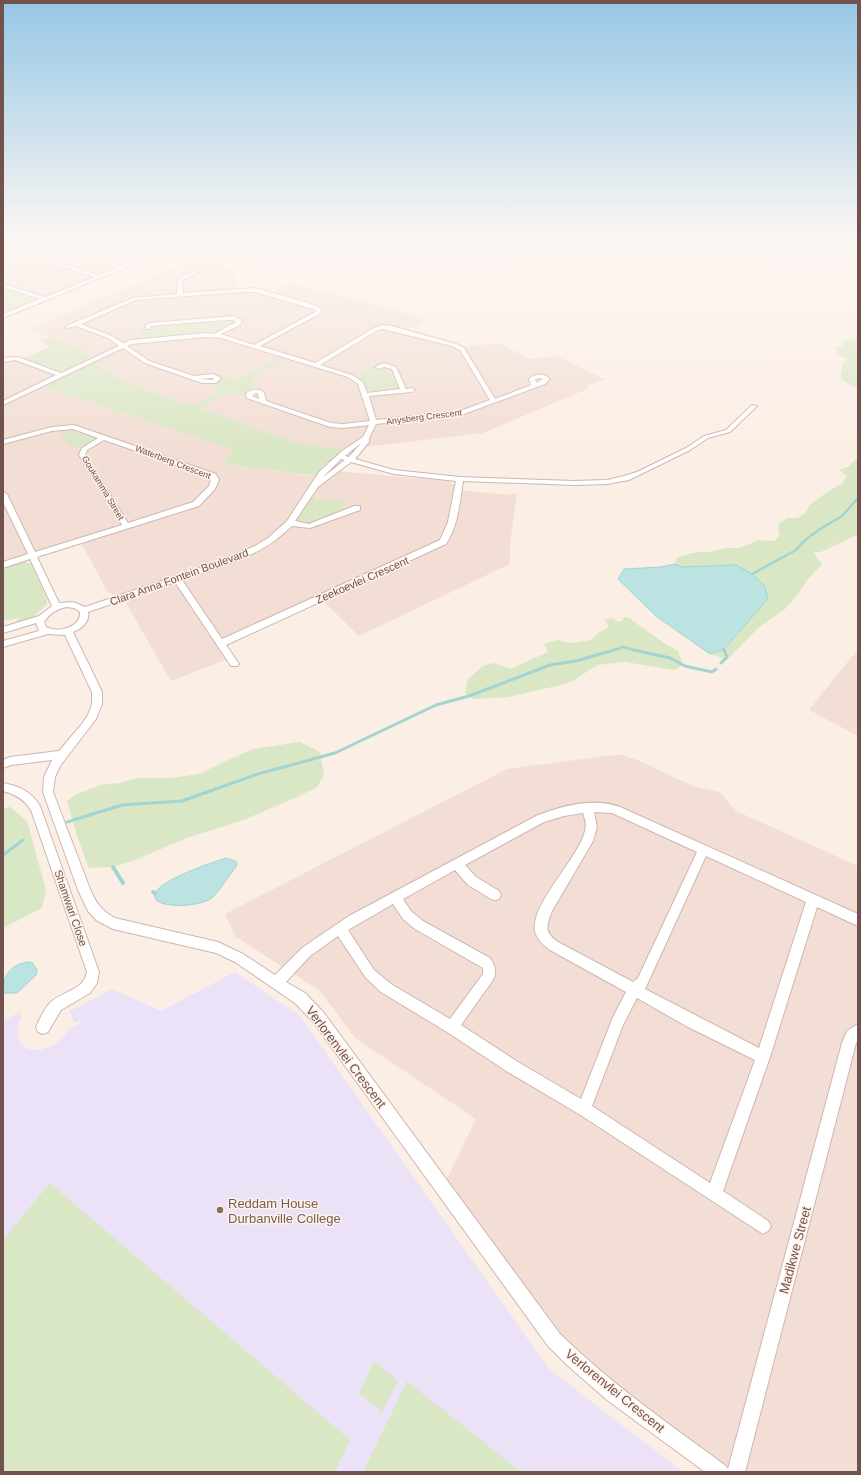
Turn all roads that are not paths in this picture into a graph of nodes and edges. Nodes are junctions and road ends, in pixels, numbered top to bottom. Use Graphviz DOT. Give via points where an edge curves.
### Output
graph roads {
  1 [pos="21,309"];
  2 [pos="112,309"];
  3 [pos="319,309"];
  4 [pos="3,316"];
  5 [pos="165,323"];
  6 [pos="77,324"];
  7 [pos="68,327"];
  8 [pos="216,335"];
  9 [pos="123,345"];
  10 [pos="256,346"];
  11 [pos="3,360"];
  12 [pos="316,365"];
  13 [pos="396,371"];
  14 [pos="62,375"];
  15 [pos="194,378"];
  16 [pos="534,386"];
  17 [pos="412,390"];
  18 [pos="404,391"];
  19 [pos="365,395"];
  20 [pos="263,401"];
  21 [pos="493,401"];
  22 [pos="3,403"];
  23 [pos="754,406"];
  24 [pos="372,423"];
  25 [pos="104,437"];
  26 [pos="366,438"];
  27 [pos="3,442"];
  28 [pos="341,457"];
  29 [pos="350,460"];
  30 [pos="460,479"];
  31 [pos="315,486"];
  32 [pos="3,494"];
  33 [pos="357,508"];
  34 [pos="290,523"];
  35 [pos="126,526"];
  36 [pos="32,556"];
  37 [pos="3,565"];
  38 [pos="178,578"];
  39 [pos="57,606"];
  40 [pos="84,610"];
  41 [pos="41,618"];
  42 [pos="3,630"];
  43 [pos="68,631"];
  44 [pos="46,632"];
  45 [pos="3,644"];
  46 [pos="220,644"];
  47 [pos="234,664"];
  48 [pos="61,755"];
  49 [pos="5,762"];
  50 [pos="3,787"];
  51 [pos="588,809"];
  52 [pos="703,850"];
  53 [pos="457,864"];
  54 [pos="495,895"];
  55 [pos="395,897"];
  56 [pos="813,900"];
  57 [pos="858,920"];
  58 [pos="340,928"];
  59 [pos="277,982"];
  60 [pos="634,990"];
  61 [pos="43,1027"];
  62 [pos="452,1027"];
  63 [pos="858,1031"];
  64 [pos="763,1057"];
  65 [pos="584,1109"];
  66 [pos="714,1194"];
  67 [pos="763,1226"];
  68 [pos="720,1472"];
  69 [pos="736,1472"];
  1 -- 4 [label="street"];
  2 -- 6 [label="street"];
  3 -- 10 [label="street" via="317,313"];
  5 -- 8 [label="street" via="227,318 239,321 238,324"];
  6 -- 7 [label="street"];
  6 -- 9 [label="street" via="100,331"];
  8 -- 9 [label="street" via="144,340"];
  8 -- 10 [label="street"];
  9 -- 14 [label="street"];
  9 -- 15 [label="street" via="147,362"];
  10 -- 12 [label="street"];
  11 -- 14 [label="street" via="16,358"];
  12 -- 19 [label="street" via="357,379"];
  12 -- 21 [label="street" via="376,329 392,328 462,349"];
  13 -- 18 [label="street"];
  14 -- 22 [label="street"];
  16 -- 21 [label="street, Anysberg Crescent"];
  17 -- 18 [label="street"];
  18 -- 19 [label="street"];
  19 -- 24 [label="street" via="371,410"];
  20 -- 24 [label="street, Anysberg Crescent" via="338,426"];
  21 -- 24 [label="street, Anysberg Crescent" via="458,414"];
  23 -- 30 [label="street" via="728,431 706,437 688,449 626,478 607,482 574,483"];
  24 -- 26 [label="street, Clara Anna Fontein Boulevard"];
  25 -- 27 [label="street, Waterberg Crescent" via="79,428 64,426"];
  25 -- 35 [label="street, Goukamma Street" via="84,449 82,455"];
  25 -- 35 [label="street, Waterberg Crescent" via="213,476 215,480 196,504"];
  26 -- 28 [label="street, Clara Anna Fontein Boulevard"];
  26 -- 29 [label="street, Clara Anna Fontein Boulevard" via="364,445"];
  28 -- 29 [label="street"];
  28 -- 31 [label="street, Clara Anna Fontein Boulevard" via="323,472"];
  29 -- 30 [label="street" via="394,472"];
  29 -- 31 [label="street, Clara Anna Fontein Boulevard"];
  30 -- 46 [label="street, Zeekoevlei Crescent" via="448,534 443,542"];
  31 -- 34 [label="street, Clara Anna Fontein Boulevard"];
  32 -- 36 [label="street"];
  33 -- 34 [label="street" via="310,526"];
  34 -- 38 [label="street, Clara Anna Fontein Boulevard" via="258,548"];
  35 -- 36 [label="street, Waterberg Crescent"];
  36 -- 37 [label="street, Waterberg Crescent"];
  36 -- 39 [label="street"];
  38 -- 40 [label="street, Clara Anna Fontein Boulevard"];
  38 -- 46 [label="street"];
  39 -- 40 [label="street" via="73,605"];
  39 -- 41 [label="street"];
  40 -- 43 [label="street" via="85,617 81,623"];
  41 -- 42 [label="street"];
  41 -- 44 [label="street" via="40,626"];
  43 -- 44 [label="street"];
  43 -- 48 [label="street, Verlorenvlei Crescent" via="97,692 98,701 92,715"];
  44 -- 45 [label="street"];
  46 -- 47 [label="street"];
  48 -- 49 [label="street"];
  48 -- 59 [label="street, Verlorenvlei Crescent" via="49,775 48,792 84,890 96,912 113,923 218,948"];
  50 -- 61 [label="street, Shamwari Close" via="25,794 34,805 93,972 89,985 57,1004"];
  51 -- 52 [label="street" via="610,808"];
  51 -- 53 [label="street" via="540,819"];
  51 -- 60 [label="street" via="591,831 548,908 541,929 547,941 554,946"];
  52 -- 56 [label="street"];
  52 -- 60 [label="street" via="642,982"];
  53 -- 54 [label="street" via="472,881"];
  53 -- 55 [label="street"];
  55 -- 58 [label="street"];
  55 -- 62 [label="street" via="407,915 419,925 486,962 489,967 489,976"];
  56 -- 57 [label="street"];
  56 -- 64 [label="street"];
  58 -- 59 [label="street" via="306,952"];
  58 -- 62 [label="street" via="370,974 386,988"];
  59 -- 68 [label="street, Verlorenvlei Crescent" via="300,998 319,1018 554,1340 571,1358 617,1396"];
  60 -- 64 [label="street"];
  60 -- 65 [label="street" via="596,1074"];
  62 -- 65 [label="street"];
  63 -- 69 [label="street, Madikwe Street" via="849,1043"];
  64 -- 66 [label="street"];
  65 -- 66 [label="street"];
  66 -- 67 [label="street"];
}
